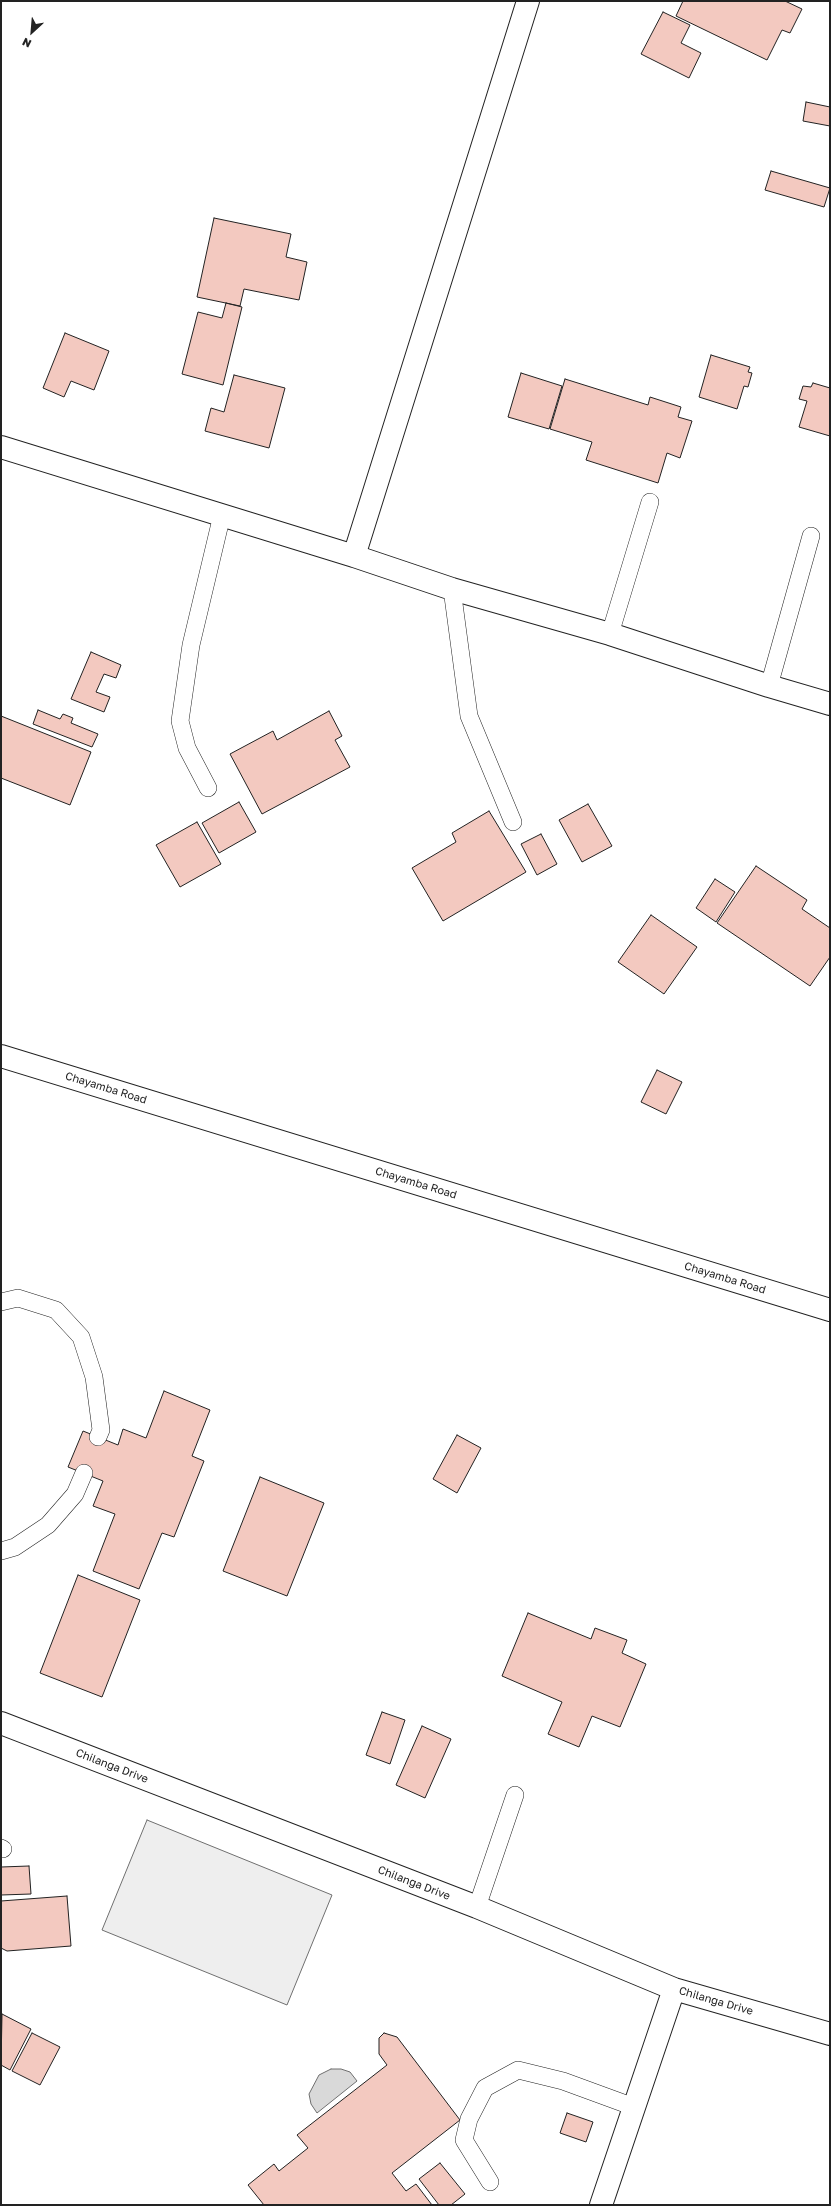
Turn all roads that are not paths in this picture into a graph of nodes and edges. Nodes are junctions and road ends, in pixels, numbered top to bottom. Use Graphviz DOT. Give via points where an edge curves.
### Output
graph roads {
  1 [pos="528,1"];
  2 [pos="1,446"];
  3 [pos="650,502"];
  4 [pos="222,515"];
  5 [pos="812,536"];
  6 [pos="354,556"];
  7 [pos="452,588"];
  8 [pos="610,634"];
  9 [pos="769,686"];
  10 [pos="830,704"];
  11 [pos="208,788"];
  12 [pos="513,822"];
  13 [pos="1,1056"];
  14 [pos="1,1302"];
  15 [pos="830,1310"];
  16 [pos="98,1437"];
  17 [pos="84,1473"];
  18 [pos="1,1551"];
  19 [pos="1,1723"];
  20 [pos="515,1795"];
  21 [pos="477,1907"];
  22 [pos="674,1988"];
  23 [pos="830,2034"];
  24 [pos="634,2107"];
  25 [pos="490,2182"];
  26 [pos="601,2205"];
  1 -- 6 [label="street"];
  2 -- 4 [label="street"];
  3 -- 8 [label="lane"];
  4 -- 6 [label="street"];
  4 -- 11 [label="lane" via="191,645 180,721 187,748"];
  5 -- 9 [label="lane"];
  6 -- 7 [label="street"];
  7 -- 8 [label="street"];
  7 -- 12 [label="lane" via="469,716"];
  8 -- 9 [label="street"];
  9 -- 10 [label="street"];
  13 -- 15 [label="street, Chayamba Road"];
  14 -- 16 [label="lane" via="18,1298 56,1310 81,1337 94,1377 101,1430"];
  17 -- 18 [label="lane" via="75,1494 48,1525 15,1546"];
  19 -- 21 [label="street, Chilanga Drive"];
  20 -- 21 [label="lane"];
  21 -- 22 [label="street, Chilanga Drive"];
  22 -- 23 [label="street, Chilanga Drive"];
  22 -- 24 [label="street"];
  24 -- 25 [label="lane" via="563,2081 518,2070 485,2088 470,2119 464,2140"];
  24 -- 26 [label="street"];
}
